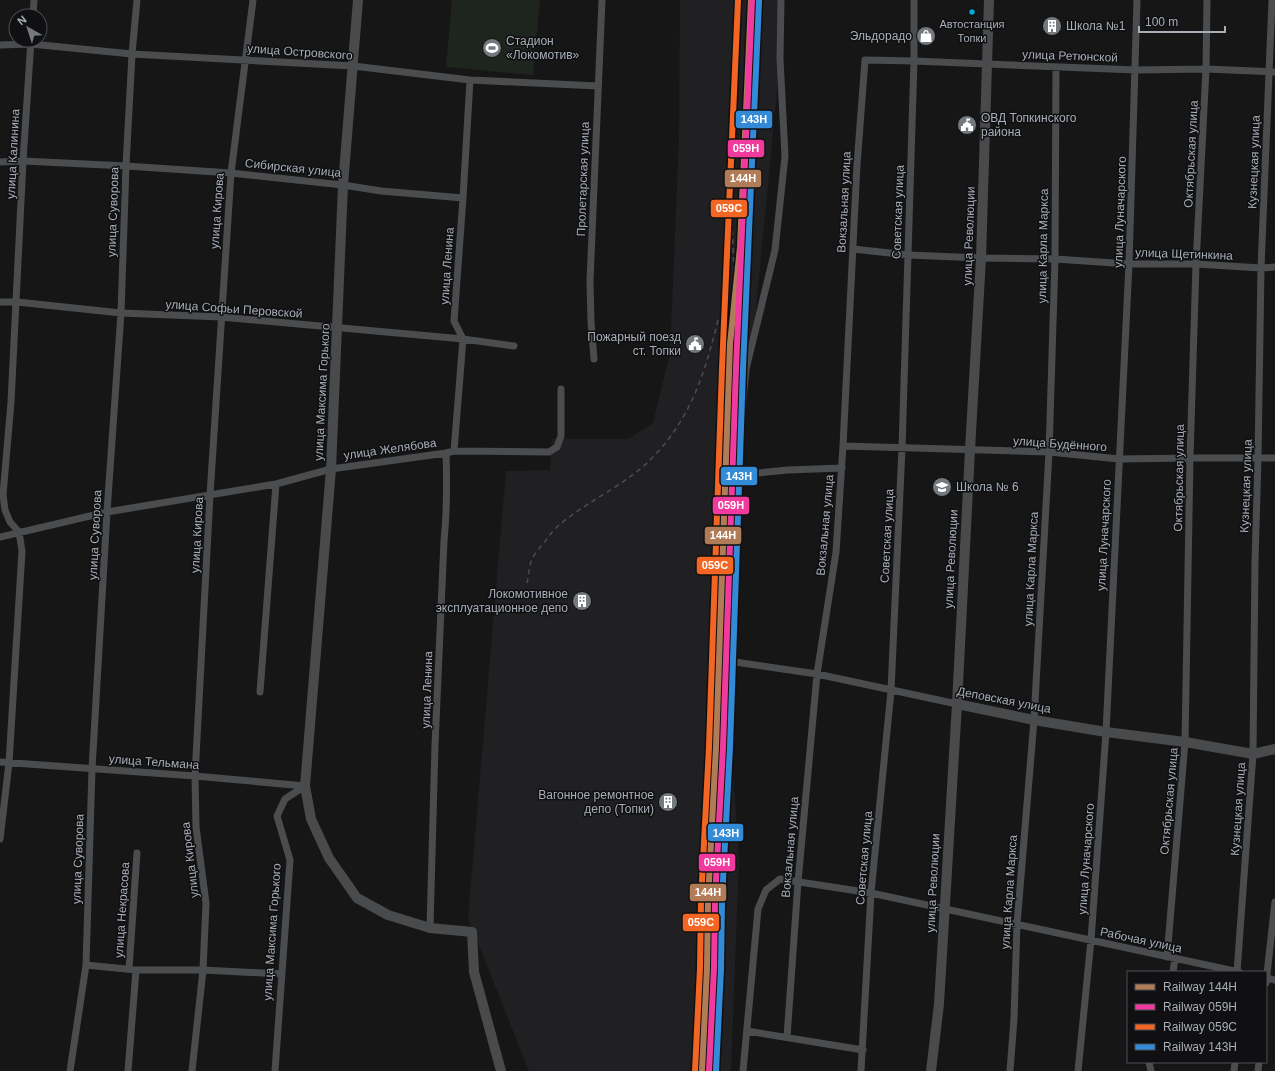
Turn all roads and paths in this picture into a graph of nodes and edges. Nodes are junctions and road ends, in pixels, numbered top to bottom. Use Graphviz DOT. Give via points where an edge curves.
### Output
graph roads {
  1 [pos="137,0"];
  2 [pos="253,0"];
  3 [pos="358,0"];
  4 [pos="602,0"];
  5 [pos="781,0"];
  6 [pos="914,0"];
  7 [pos="989,0"];
  8 [pos="1138,0"];
  9 [pos="1207,0"];
  10 [pos="1272,0"];
  11 [pos="48,44"];
  12 [pos="31,48"];
  13 [pos="132,54"];
  14 [pos="245,59"];
  15 [pos="865,60"];
  16 [pos="914,61"];
  17 [pos="988,65"];
  18 [pos="353,66"];
  19 [pos="1056,67"];
  20 [pos="1206,69"];
  21 [pos="1136,70"];
  22 [pos="1272,72"];
  23 [pos="470,80"];
  24 [pos="598,86"];
  25 [pos="23,161"];
  26 [pos="0,162"];
  27 [pos="126,166"];
  28 [pos="231,173"];
  29 [pos="343,185"];
  30 [pos="463,198"];
  31 [pos="852,249"];
  32 [pos="908,255"];
  33 [pos="981,258"];
  34 [pos="1055,259"];
  35 [pos="1129,264"];
  36 [pos="1196,264"];
  37 [pos="1261,268"];
  38 [pos="1275,268"];
  39 [pos="0,302"];
  40 [pos="17,302"];
  41 [pos="121,313"];
  42 [pos="221,317"];
  43 [pos="338,329"];
  44 [pos="463,339"];
  45 [pos="514,346"];
  46 [pos="594,359"];
  47 [pos="561,389"];
  48 [pos="843,446"];
  49 [pos="902,448"];
  50 [pos="970,450"];
  51 [pos="454,451"];
  52 [pos="1049,452"];
  53 [pos="446,453"];
  54 [pos="1190,458"];
  55 [pos="1258,458"];
  56 [pos="1275,458"];
  57 [pos="1119,459"];
  58 [pos="842,468"];
  59 [pos="331,469"];
  60 [pos="738,470"];
  61 [pos="276,484"];
  62 [pos="210,495"];
  63 [pos="107,512"];
  64 [pos="19,532"];
  65 [pos="0,537"];
  66 [pos="728,661"];
  67 [pos="817,674"];
  68 [pos="892,690"];
  69 [pos="260,692"];
  70 [pos="957,704"];
  71 [pos="1034,720"];
  72 [pos="1106,732"];
  73 [pos="1185,742"];
  74 [pos="1275,749"];
  75 [pos="1253,754"];
  76 [pos="0,762"];
  77 [pos="9,763"];
  78 [pos="92,769"];
  79 [pos="195,776"];
  80 [pos="305,786"];
  81 [pos="0,839"];
  82 [pos="137,853"];
  83 [pos="780,879"];
  84 [pos="798,882"];
  85 [pos="871,893"];
  86 [pos="1275,902"];
  87 [pos="944,909"];
  88 [pos="722,912"];
  89 [pos="1017,924"];
  90 [pos="430,928"];
  91 [pos="1091,940"];
  92 [pos="1171,958"];
  93 [pos="86,964"];
  94 [pos="133,969"];
  95 [pos="203,970"];
  96 [pos="1173,971"];
  97 [pos="1233,971"];
  98 [pos="1238,971"];
  99 [pos="1267,971"];
  100 [pos="282,974"];
  101 [pos="747,1031"];
  102 [pos="787,1038"];
  103 [pos="863,1050"];
  104 [pos="70,1071"];
  105 [pos="128,1071"];
  106 [pos="192,1071"];
  107 [pos="275,1071"];
  108 [pos="501,1071"];
  109 [pos="743,1071"];
  110 [pos="861,1071"];
  111 [pos="931,1071"];
  112 [pos="1010,1071"];
  113 [pos="1078,1071"];
  1 -- 13 [label="street, улица Суворова"];
  2 -- 14 [label="street, улица Кирова"];
  3 -- 18 [label="street, улица Максима Горького"];
  4 -- 24 [label="street, Пролетарская улица"];
  5 -- 60 [label="street" via="780,59 785,156 775,250 746,369"];
  6 -- 16 [label="street, Советская улица"];
  7 -- 17 [label="street, улица Революции"];
  8 -- 21 [label="street, улица Луначарского"];
  9 -- 20 [label="street, Октябрьская улица"];
  10 -- 22 [label="street, Кузнецкая улица"];
  11 -- 13 [label="street, улица Островского"];
  12 -- 25 [label="street, улица Калинина"];
  13 -- 14 [label="street, улица Островского"];
  13 -- 27 [label="street, улица Суворова"];
  14 -- 18 [label="street, улица Островского"];
  14 -- 28 [label="street, улица Кирова"];
  15 -- 16 [label="street, улица Ретюнской"];
  15 -- 31 [label="street, Вокзальная улица"];
  16 -- 17 [label="street, улица Ретюнской"];
  16 -- 32 [label="street, Советская улица"];
  17 -- 19 [label="street, улица Ретюнской"];
  17 -- 33 [label="street, улица Революции"];
  18 -- 23 [label="street, улица Островского"];
  18 -- 29 [label="street, улица Максима Горького"];
  19 -- 21 [label="street, улица Ретюнской"];
  19 -- 34 [label="street, улица Карла Маркса"];
  20 -- 21 [label="street, улица Ретюнской"];
  20 -- 22 [label="street, улица Ретюнской"];
  20 -- 36 [label="street, Октябрьская улица"];
  21 -- 35 [label="street, улица Луначарского"];
  22 -- 37 [label="street, Кузнецкая улица"];
  23 -- 24 [label="street, улица Островского"];
  23 -- 30 [label="street, улица Ленина"];
  24 -- 46 [label="street, Пролетарская улица" via="590,281"];
  25 -- 26 [label="street, Сибирская улица"];
  25 -- 27 [label="street, Сибирская улица"];
  25 -- 40 [label="street, улица Калинина"];
  27 -- 28 [label="street, Сибирская улица"];
  27 -- 41 [label="street, улица Суворова"];
  28 -- 29 [label="street, Сибирская улица"];
  28 -- 42 [label="street, улица Кирова"];
  29 -- 30 [label="street, Сибирская улица"];
  29 -- 43 [label="street, улица Максима Горького"];
  30 -- 44 [label="street, улица Ленина" via="454,320"];
  31 -- 32 [label="street, улица Щетинкина"];
  31 -- 48 [label="street, Вокзальная улица"];
  32 -- 33 [label="street, улица Щетинкина"];
  32 -- 49 [label="street, Советская улица"];
  33 -- 34 [label="street, улица Щетинкина"];
  33 -- 50 [label="street, улица Революции"];
  34 -- 35 [label="street, улица Щетинкина"];
  34 -- 52 [label="street, улица Карла Маркса"];
  35 -- 36 [label="street, улица Щетинкина"];
  35 -- 57 [label="street, улица Луначарского"];
  36 -- 37 [label="street, улица Щетинкина"];
  36 -- 54 [label="street, Октябрьская улица"];
  37 -- 38 [label="street, улица Щетинкина"];
  37 -- 55 [label="street, Кузнецкая улица"];
  39 -- 40 [label="street, улица Софьи Перовской"];
  40 -- 41 [label="street, улица Софьи Перовской"];
  40 -- 64 [label="street, улица Калинина" via="3,495 10,522"];
  41 -- 42 [label="street, улица Софьи Перовской"];
  41 -- 63 [label="street, улица Суворова"];
  42 -- 43 [label="street, улица Софьи Перовской"];
  42 -- 62 [label="street, улица Кирова"];
  43 -- 44 [label="street, улица Софьи Перовской"];
  43 -- 59 [label="street, улица Максима Горького"];
  44 -- 45 [label="street, улица Софьи Перовской"];
  44 -- 51 [label="street, улица Ленина"];
  47 -- 51 [label="street, улица Желябова" via="561,436 557,447 549,452"];
  48 -- 49 [label="street, улица Будённого"];
  48 -- 58 [label="street, Вокзальная улица"];
  49 -- 50 [label="street, улица Будённого"];
  49 -- 68 [label="street, Советская улица"];
  50 -- 52 [label="street, улица Будённого"];
  50 -- 70 [label="street, улица Революции"];
  51 -- 53 [label="street, улица Желябова"];
  52 -- 57 [label="street, улица Будённого"];
  52 -- 71 [label="street, улица Карла Маркса"];
  53 -- 59 [label="street, улица Желябова"];
  53 -- 90 [label="street, улица Ленина" via="447,492"];
  54 -- 55 [label="street, улица Будённого"];
  54 -- 57 [label="street, улица Будённого"];
  54 -- 73 [label="street, Октябрьская улица"];
  55 -- 56 [label="street, улица Будённого"];
  55 -- 75 [label="street, Кузнецкая улица"];
  57 -- 72 [label="street, улица Луначарского"];
  58 -- 60 [label="street" via="758,473"];
  58 -- 67 [label="street, Вокзальная улица" via="836,552"];
  59 -- 61 [label="street, улица Желябова"];
  59 -- 80 [label="street, улица Максима Горького"];
  60 -- 66 [label="street" via="730,581"];
  61 -- 62 [label="street, улица Желябова"];
  61 -- 69 [label="street"];
  62 -- 63 [label="street, улица Желябова"];
  62 -- 79 [label="street, улица Кирова"];
  63 -- 64 [label="street, улица Желябова"];
  63 -- 78 [label="street, улица Суворова"];
  64 -- 65 [label="street, улица Желябова"];
  64 -- 77 [label="street, улица Калинина" via="22,551"];
  66 -- 67 [label="street, Деповская улица"];
  66 -- 88 [label="street"];
  67 -- 68 [label="street, Деповская улица"];
  67 -- 84 [label="street, Вокзальная улица"];
  68 -- 70 [label="street, Деповская улица"];
  68 -- 85 [label="street, Советская улица"];
  70 -- 71 [label="street, Деповская улица"];
  70 -- 87 [label="street, улица Революции"];
  71 -- 72 [label="street, Деповская улица"];
  71 -- 89 [label="street, улица Карла Маркса"];
  72 -- 73 [label="street, Деповская улица"];
  72 -- 91 [label="street, улица Луначарского"];
  73 -- 75 [label="street, Деповская улица"];
  73 -- 92 [label="street, Октябрьская улица"];
  74 -- 75 [label="street, Деповская улица"];
  75 -- 98 [label="street, Кузнецкая улица"];
  76 -- 77 [label="street, улица Тельмана"];
  77 -- 78 [label="street, улица Тельмана"];
  77 -- 81 [label="street, улица Калинина"];
  78 -- 79 [label="street, улица Тельмана"];
  78 -- 93 [label="street, улица Суворова"];
  79 -- 80 [label="street, улица Тельмана"];
  79 -- 95 [label="street, улица Кирова" via="196,827 206,903"];
  80 -- 90 [label="street, улица Максима Горького" via="311,818 329,858 357,898 388,915"];
  80 -- 100 [label="street, улица Максима Горького" via="285,799 277,816 290,860"];
  82 -- 94 [label="street, улица Некрасова"];
  83 -- 84 [label="street, Рабочая улица"];
  83 -- 101 [label="street, Вокзальная улица" via="766,890 758,909"];
  84 -- 85 [label="street, Рабочая улица"];
  84 -- 102 [label="street, Вокзальная улица"];
  85 -- 87 [label="street, Рабочая улица"];
  85 -- 103 [label="street, Советская улица"];
  86 -- 99 [label="street"];
  87 -- 89 [label="street, Рабочая улица"];
  87 -- 111 [label="street, улица Революции" via="940,1004"];
  89 -- 91 [label="street, Рабочая улица"];
  89 -- 112 [label="street, улица Карла Маркса"];
  90 -- 108 [label="street, улица Максима Горького" via="472,932 474,972"];
  91 -- 92 [label="street, Рабочая улица"];
  91 -- 113 [label="street, улица Луначарского"];
  92 -- 96 [label="street, Октябрьская улица"];
  92 -- 97 [label="street, Рабочая улица"];
  93 -- 94 [label="street"];
  93 -- 104 [label="street, улица Суворова"];
  94 -- 95 [label="street"];
  94 -- 105 [label="street, улица Некрасова"];
  95 -- 100 [label="street"];
  95 -- 106 [label="street, улица Кирова"];
  100 -- 107 [label="street, улица Максима Горького"];
  101 -- 102 [label="street"];
  101 -- 109 [label="street, Вокзальная улица"];
  102 -- 103 [label="street"];
  103 -- 110 [label="street, Советская улица"];
}
